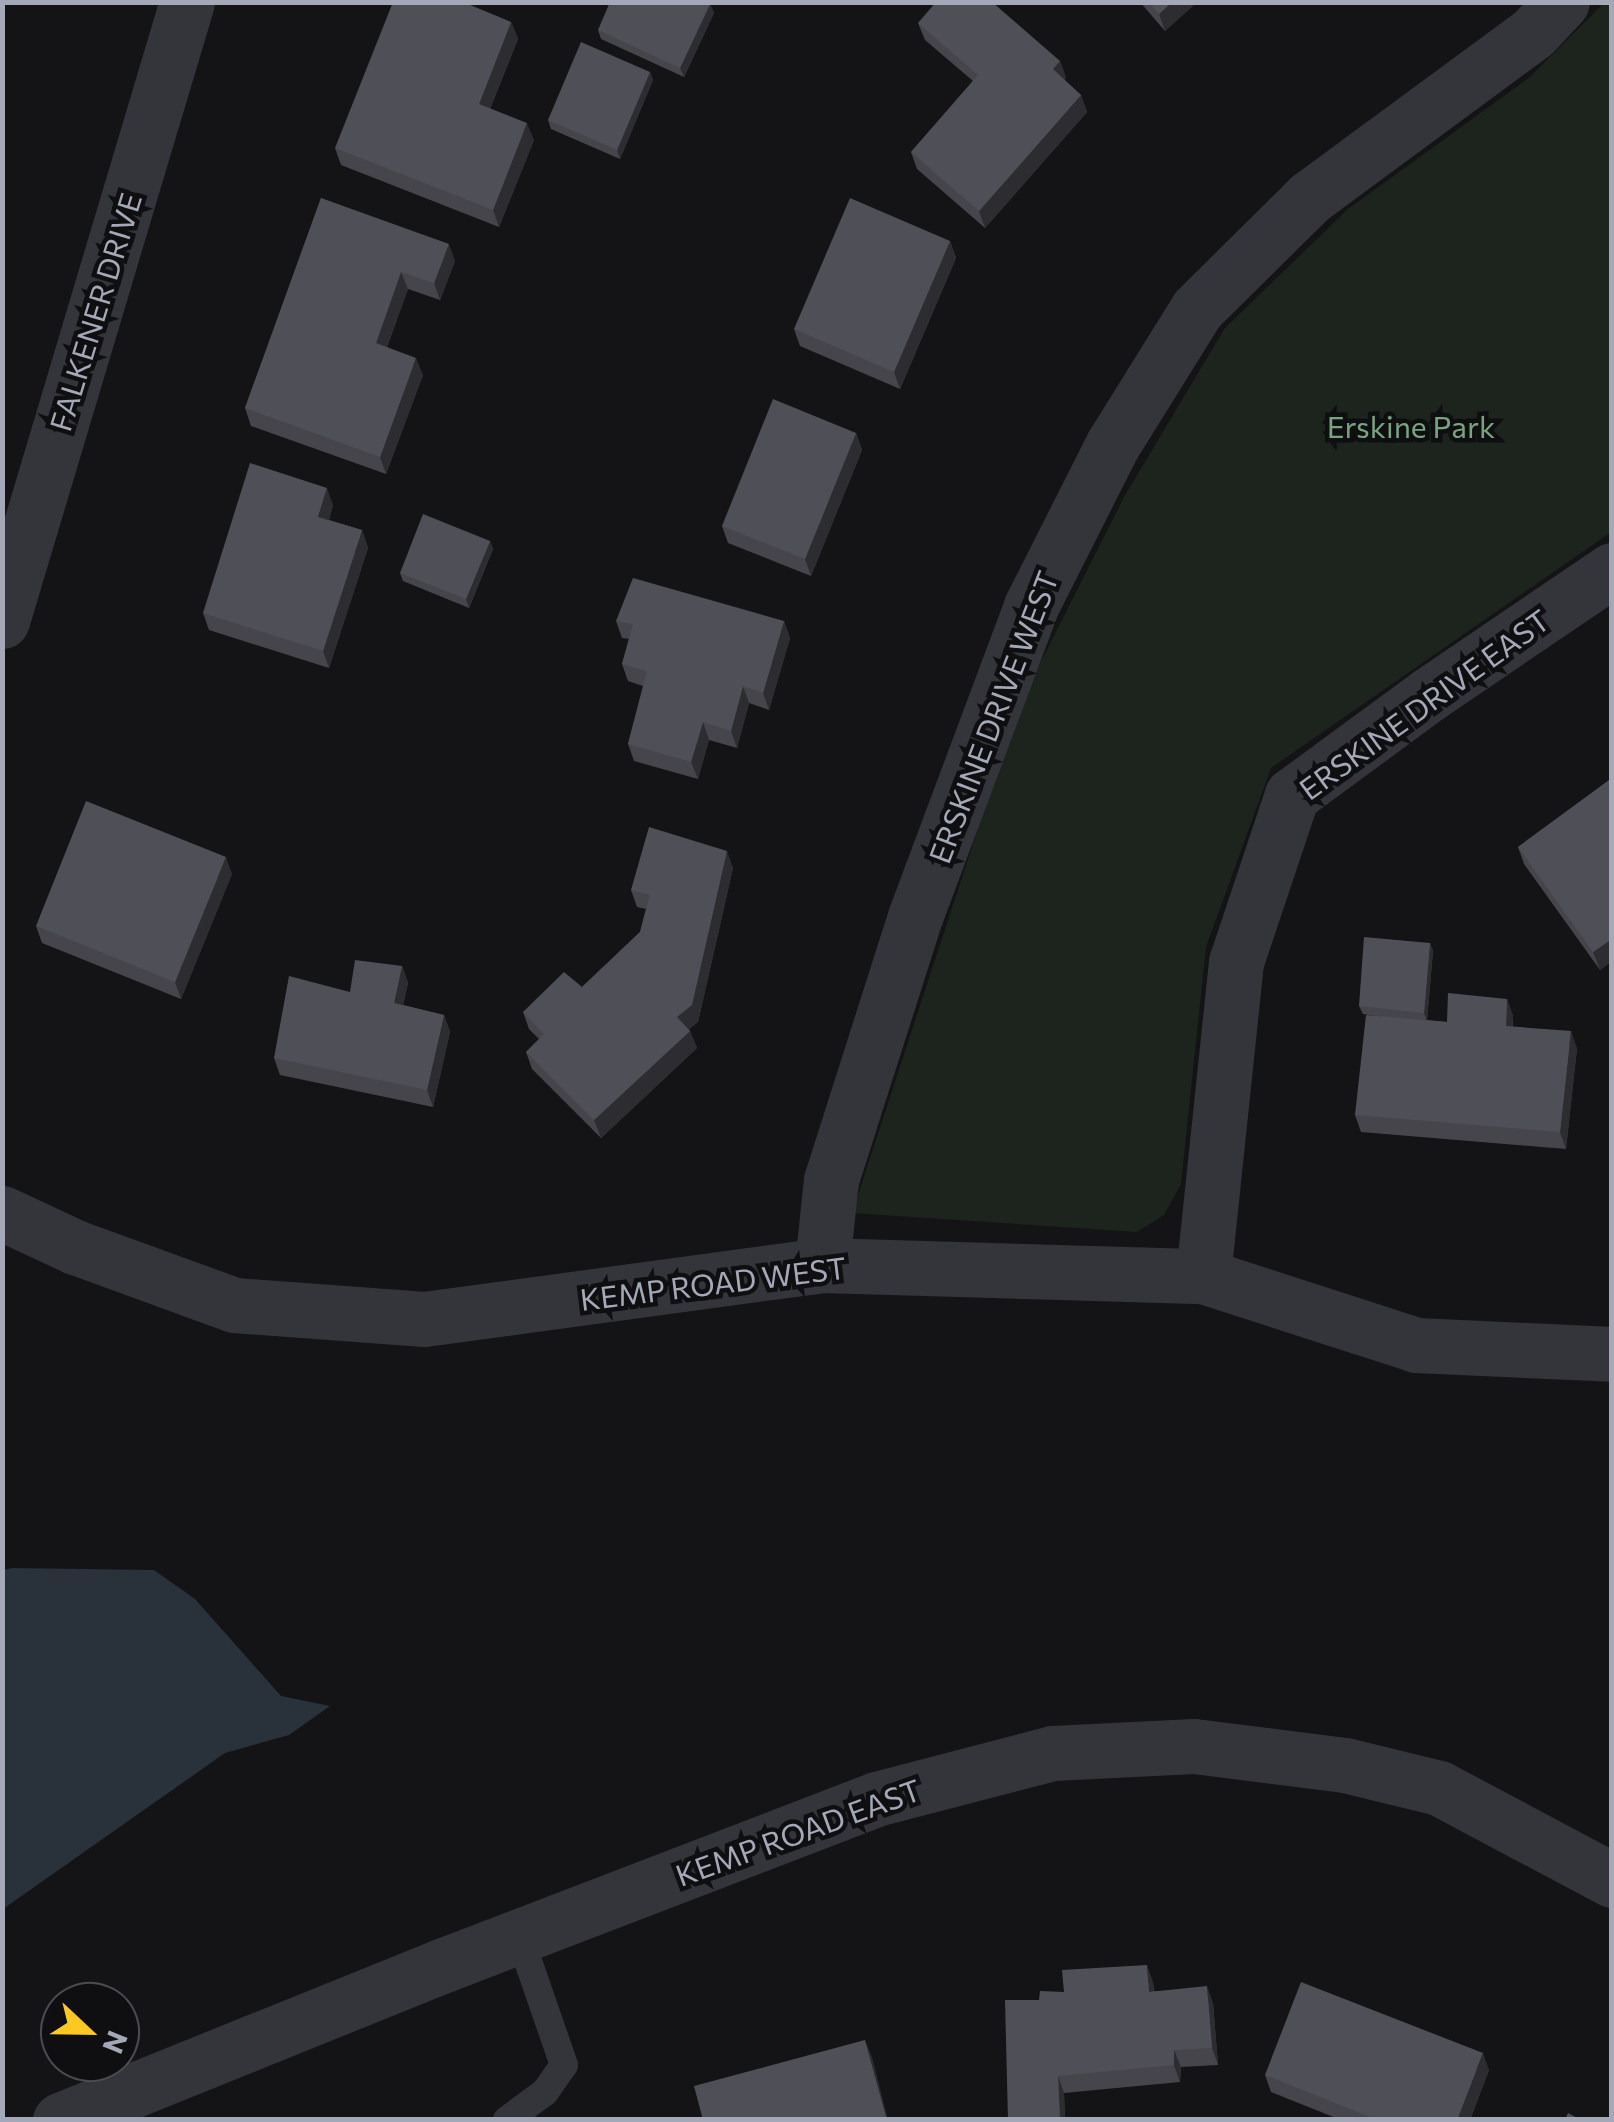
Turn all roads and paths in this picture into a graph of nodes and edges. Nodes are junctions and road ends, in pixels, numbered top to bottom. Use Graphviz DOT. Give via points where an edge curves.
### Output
graph roads {
  1 [pos="187,2"];
  2 [pos="1562,2"];
  3 [pos="1612,570"];
  4 [pos="2,621"];
  5 [pos="2,1212"];
  6 [pos="822,1265"];
  7 [pos="1204,1276"];
  8 [pos="1612,1354"];
  9 [pos="1612,1880"];
  10 [pos="520,1935"];
  11 [pos="60,2120"];
  12 [pos="506,2120"];
  1 -- 4 [label="street, FALKENER DRIVE"];
  2 -- 6 [label="street, ERSKINE DRIVE WEST" via="1533,33 1309,198 1197,309 1113,444 1031,606 916,914 831,1180"];
  3 -- 7 [label="street, ERSKINE DRIVE EAST" via="1292,795 1236,962"];
  5 -- 6 [label="street, KEMP ROAD WEST" via="75,1247 234,1305 424,1319"];
  6 -- 7 [label="street, KEMP ROAD WEST"];
  7 -- 8 [label="street, KEMP ROAD WEST" via="1416,1345"];
  9 -- 10 [label="street, KEMP ROAD EAST" via="1439,1788 1345,1765 1194,1746 1052,1753 876,1799"];
  10 -- 11 [label="street, KEMP ROAD EAST"];
  10 -- 12 [label="lane" via="564,2065 545,2092"];
}
